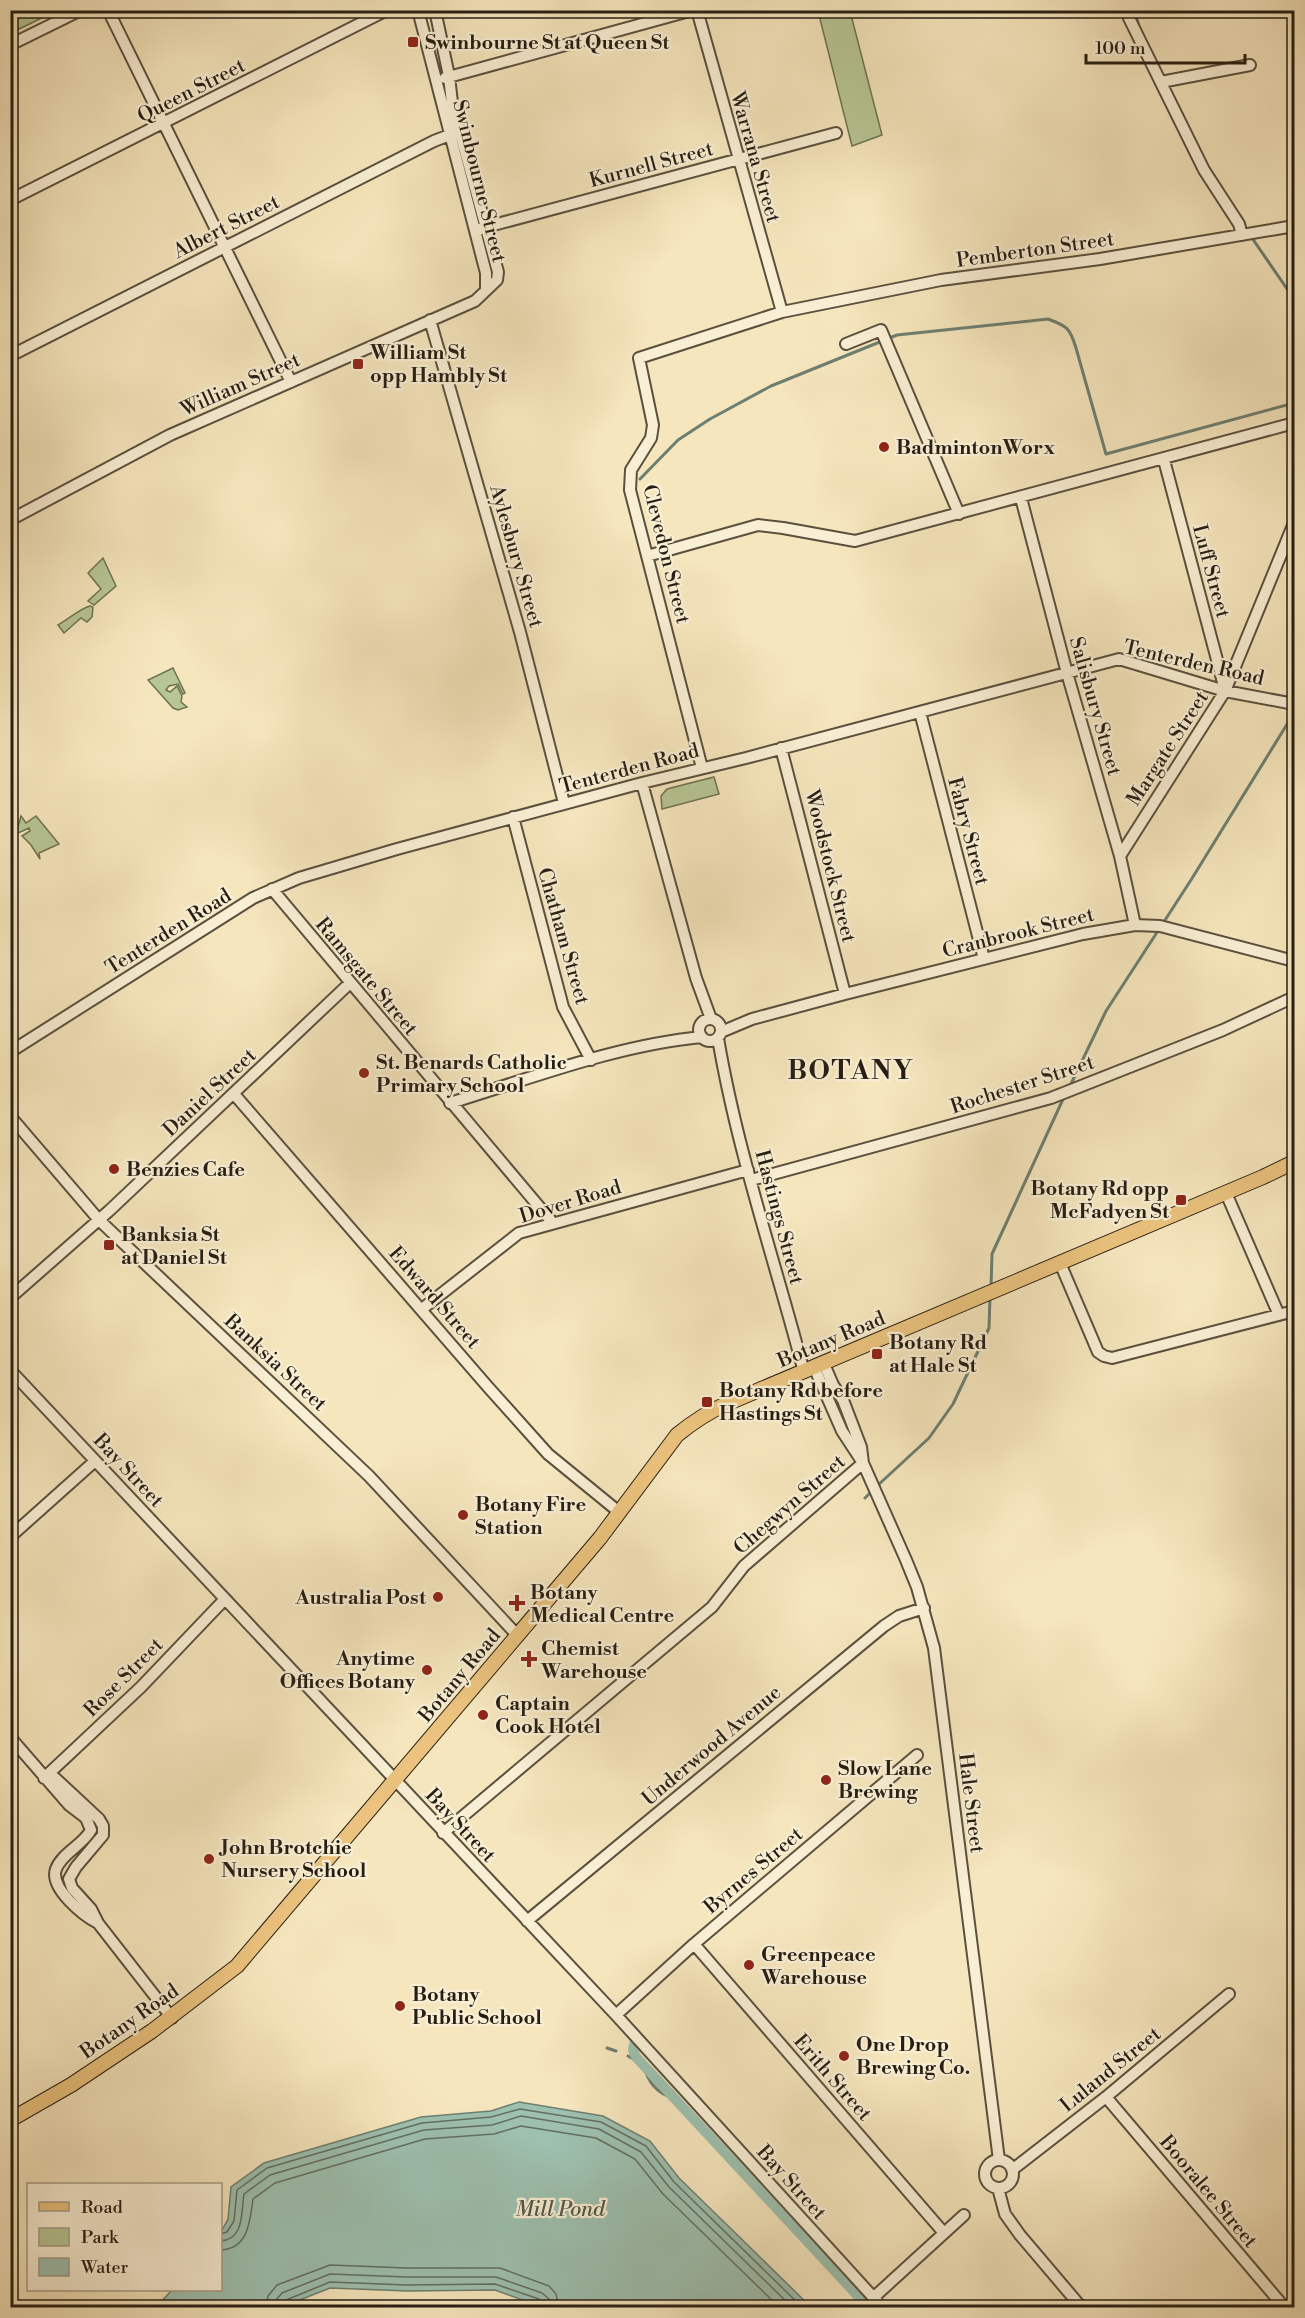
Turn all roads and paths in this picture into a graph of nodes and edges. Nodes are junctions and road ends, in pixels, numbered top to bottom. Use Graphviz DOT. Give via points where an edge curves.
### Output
graph roads {
  1 [pos="81,10"];
  2 [pos="108,10"];
  3 [pos="387,10"];
  4 [pos="418,10"];
  5 [pos="435,10"];
  6 [pos="695,10"];
  7 [pos="1130,10"];
  8 [pos="10,45"];
  9 [pos="1250,65"];
  10 [pos="449,76"];
  11 [pos="436,81"];
  12 [pos="1161,82"];
  13 [pos="165,123"];
  14 [pos="455,133"];
  15 [pos="836,133"];
  16 [pos="738,159"];
  17 [pos="10,200"];
  18 [pos="1294,226"];
  19 [pos="480,229"];
  20 [pos="1242,235"];
  21 [pos="225,246"];
  22 [pos="486,289"];
  23 [pos="782,312"];
  24 [pos="430,320"];
  25 [pos="846,344"];
  26 [pos="10,356"];
  27 [pos="291,382"];
  28 [pos="1294,423"];
  29 [pos="1164,460"];
  30 [pos="1021,498"];
  31 [pos="959,514"];
  32 [pos="10,520"];
  33 [pos="1294,523"];
  34 [pos="647,556"];
  35 [pos="1066,673"];
  36 [pos="1225,691"];
  37 [pos="1294,704"];
  38 [pos="920,712"];
  39 [pos="782,748"];
  40 [pos="702,768"];
  41 [pos="642,783"];
  42 [pos="564,803"];
  43 [pos="513,817"];
  44 [pos="1120,855"];
  45 [pos="272,889"];
  46 [pos="1135,925"];
  47 [pos="984,959"];
  48 [pos="1294,961"];
  49 [pos="350,983"];
  50 [pos="845,994"];
  51 [pos="1294,997"];
  52 [pos="710,1030"];
  53 [pos="10,1052"];
  54 [pos="591,1060"];
  55 [pos="234,1094"];
  56 [pos="450,1103"];
  57 [pos="10,1116"];
  58 [pos="1294,1162"];
  59 [pos="750,1175"];
  60 [pos="1226,1193"];
  61 [pos="99,1220"];
  62 [pos="552,1222"];
  63 [pos="1060,1263"];
  64 [pos="10,1298"];
  65 [pos="422,1309"];
  66 [pos="1294,1311"];
  67 [pos="1279,1315"];
  68 [pos="814,1368"];
  69 [pos="10,1370"];
  70 [pos="95,1461"];
  71 [pos="863,1463"];
  72 [pos="619,1512"];
  73 [pos="10,1537"];
  74 [pos="225,1599"];
  75 [pos="924,1608"];
  76 [pos="518,1636"];
  77 [pos="10,1737"];
  78 [pos="917,1755"];
  79 [pos="44,1778"];
  80 [pos="395,1781"];
  81 [pos="443,1833"];
  82 [pos="527,1921"];
  83 [pos="98,1923"];
  84 [pos="694,1944"];
  85 [pos="1229,1994"];
  86 [pos="616,2015"];
  87 [pos="172,2018"];
  88 [pos="1106,2097"];
  89 [pos="10,2120"];
  90 [pos="999,2160"];
  91 [pos="1012,2170"];
  92 [pos="998,2188"];
  93 [pos="964,2215"];
  94 [pos="944,2233"];
  95 [pos="873,2298"];
  96 [pos="883,2307"];
  97 [pos="1083,2307"];
  98 [pos="1285,2307"];
  1 -- 8 [label="street"];
  2 -- 13 [label="street"];
  3 -- 13 [label="street, Queen Street"];
  4 -- 11 [label="street, Swinbourne Street"];
  5 -- 10 [label="street, Swinbourne Street"];
  6 -- 10 [label="street"];
  6 -- 16 [label="street, Warrana Street"];
  7 -- 12 [label="street" via="1129,18"];
  9 -- 12 [label="street"];
  10 -- 11 [label="street"];
  10 -- 14 [label="street, Swinbourne Street"];
  11 -- 14 [label="street, Swinbourne Street"];
  12 -- 20 [label="street" via="1204,170"];
  13 -- 17 [label="street, Queen Street"];
  13 -- 21 [label="street"];
  14 -- 19 [label="street, Swinbourne Street"];
  14 -- 21 [label="street, Albert Street"];
  15 -- 16 [label="street, Kurnell Street"];
  16 -- 19 [label="street, Kurnell Street"];
  16 -- 23 [label="street, Warrana Street"];
  18 -- 20 [label="street, Pemberton Street"];
  19 -- 22 [label="street, Swinbourne Street"];
  20 -- 23 [label="street, Pemberton Street" via="941,280"];
  21 -- 26 [label="street, Albert Street"];
  21 -- 27 [label="street"];
  22 -- 24 [label="street, William Street" via="475,301"];
  23 -- 34 [label="street, Clevedon Street" via="639,358 653,425 651,438 631,470 630,490"];
  24 -- 27 [label="street, William Street"];
  24 -- 42 [label="street, Aylesbury Street" via="520,632"];
  25 -- 31 [label="street" via="882,330"];
  27 -- 32 [label="street, William Street" via="170,435"];
  28 -- 29 [label="street"];
  29 -- 30 [label="street"];
  29 -- 36 [label="street, Luff Street"];
  30 -- 31 [label="street"];
  30 -- 35 [label="street, Salisbury Street"];
  31 -- 34 [label="street" via="855,541 758,525"];
  33 -- 36 [label="street, Margate Street"];
  34 -- 40 [label="street, Clevedon Street"];
  35 -- 36 [label="street, Tenterden Road" via="1119,659"];
  35 -- 38 [label="street, Tenterden Road"];
  35 -- 44 [label="street, Salisbury Street"];
  36 -- 37 [label="street, Tenterden Road"];
  36 -- 44 [label="street, Margate Street"];
  38 -- 39 [label="street, Tenterden Road"];
  38 -- 47 [label="street, Fabry Street"];
  39 -- 40 [label="street, Tenterden Road"];
  39 -- 50 [label="street, Woodstock Street"];
  40 -- 41 [label="street, Tenterden Road"];
  41 -- 42 [label="street, Tenterden Road"];
  41 -- 52 [label="street, Hastings Street"];
  42 -- 43 [label="street, Tenterden Road"];
  43 -- 45 [label="street, Tenterden Road"];
  43 -- 54 [label="street, Chatham Street" via="563,1007"];
  44 -- 46 [label="street, Salisbury Street"];
  45 -- 49 [label="street, Ramsgate Street"];
  45 -- 53 [label="street, Tenterden Road"];
  46 -- 47 [label="street, Cranbrook Street"];
  46 -- 48 [label="street, Cranbrook Street" via="1160,927"];
  47 -- 50 [label="street, Cranbrook Street"];
  49 -- 55 [label="street, Daniel Street"];
  49 -- 56 [label="street, Ramsgate Street"];
  50 -- 52 [label="street, Cranbrook Street"];
  51 -- 59 [label="street, Rochester Street" via="1223,1030 1051,1098"];
  52 -- 54 [label="street, Cranbrook Street"];
  52 -- 59 [label="street, Hastings Street"];
  54 -- 56 [label="street, Cranbrook Street"];
  55 -- 61 [label="street, Daniel Street"];
  55 -- 65 [label="street, Edward Street"];
  56 -- 62 [label="street, Ramsgate Street"];
  57 -- 61 [label="street, Banksia Street"];
  58 -- 60 [label="main road, Botany Road"];
  59 -- 62 [label="street, Dover Road"];
  59 -- 68 [label="street, Hastings Street"];
  60 -- 63 [label="main road, Botany Road"];
  60 -- 67 [label="street"];
  61 -- 64 [label="street, Daniel Street"];
  61 -- 76 [label="street, Banksia Street" via="369,1476"];
  62 -- 65 [label="street, Dover Road" via="519,1233"];
  63 -- 67 [label="street" via="1098,1352 1112,1358"];
  63 -- 68 [label="main road, Botany Road"];
  65 -- 72 [label="street, Edward Street" via="548,1454"];
  66 -- 67 [label="street"];
  68 -- 71 [label="street, Hale Street" via="842,1431"];
  68 -- 72 [label="main road, Botany Road" via="713,1410 688,1426"];
  69 -- 70 [label="street, Bay Street"];
  70 -- 73 [label="street"];
  70 -- 74 [label="street, Bay Street"];
  71 -- 75 [label="street, Hale Street"];
  71 -- 81 [label="street, Chegwyn Street" via="744,1566 712,1607"];
  72 -- 76 [label="main road, Botany Road"];
  74 -- 79 [label="street, Rose Street" via="141,1687"];
  74 -- 80 [label="street, Bay Street"];
  75 -- 82 [label="street, Underwood Avenue" via="896,1618 816,1680"];
  75 -- 90 [label="street, Hale Street" via="934,1648"];
  76 -- 80 [label="main road, Botany Road"];
  77 -- 79 [label="street"];
  78 -- 84 [label="street, Byrnes Street"];
  79 -- 83 [label="street" via="86,1818 91,1830 63,1860 56,1877 83,1915"];
  79 -- 83 [label="street" via="55,1778 68,1787 103,1826 103,1834 69,1879"];
  80 -- 81 [label="street, Bay Street"];
  80 -- 87 [label="main road, Botany Road" via="237,1966"];
  81 -- 82 [label="street, Bay Street"];
  82 -- 86 [label="street, Bay Street"];
  83 -- 87 [label="street"];
  84 -- 86 [label="street, Byrnes Street"];
  84 -- 94 [label="street, Erith Street"];
  85 -- 88 [label="street, Luland Street"];
  86 -- 95 [label="street, Bay Street"];
  87 -- 89 [label="main road, Botany Road"];
  88 -- 91 [label="street, Luland Street"];
  88 -- 98 [label="street, Booralee Street"];
  90 -- 91 [label="street"];
  90 -- 92 [label="street" via="987,2166 985,2174 987,2182"];
  91 -- 92 [label="street" via="1010,2183"];
  92 -- 97 [label="street" via="1005,2214 1020,2235"];
  93 -- 94 [label="street"];
  94 -- 95 [label="street"];
  95 -- 96 [label="street, Bay Street"];
}
